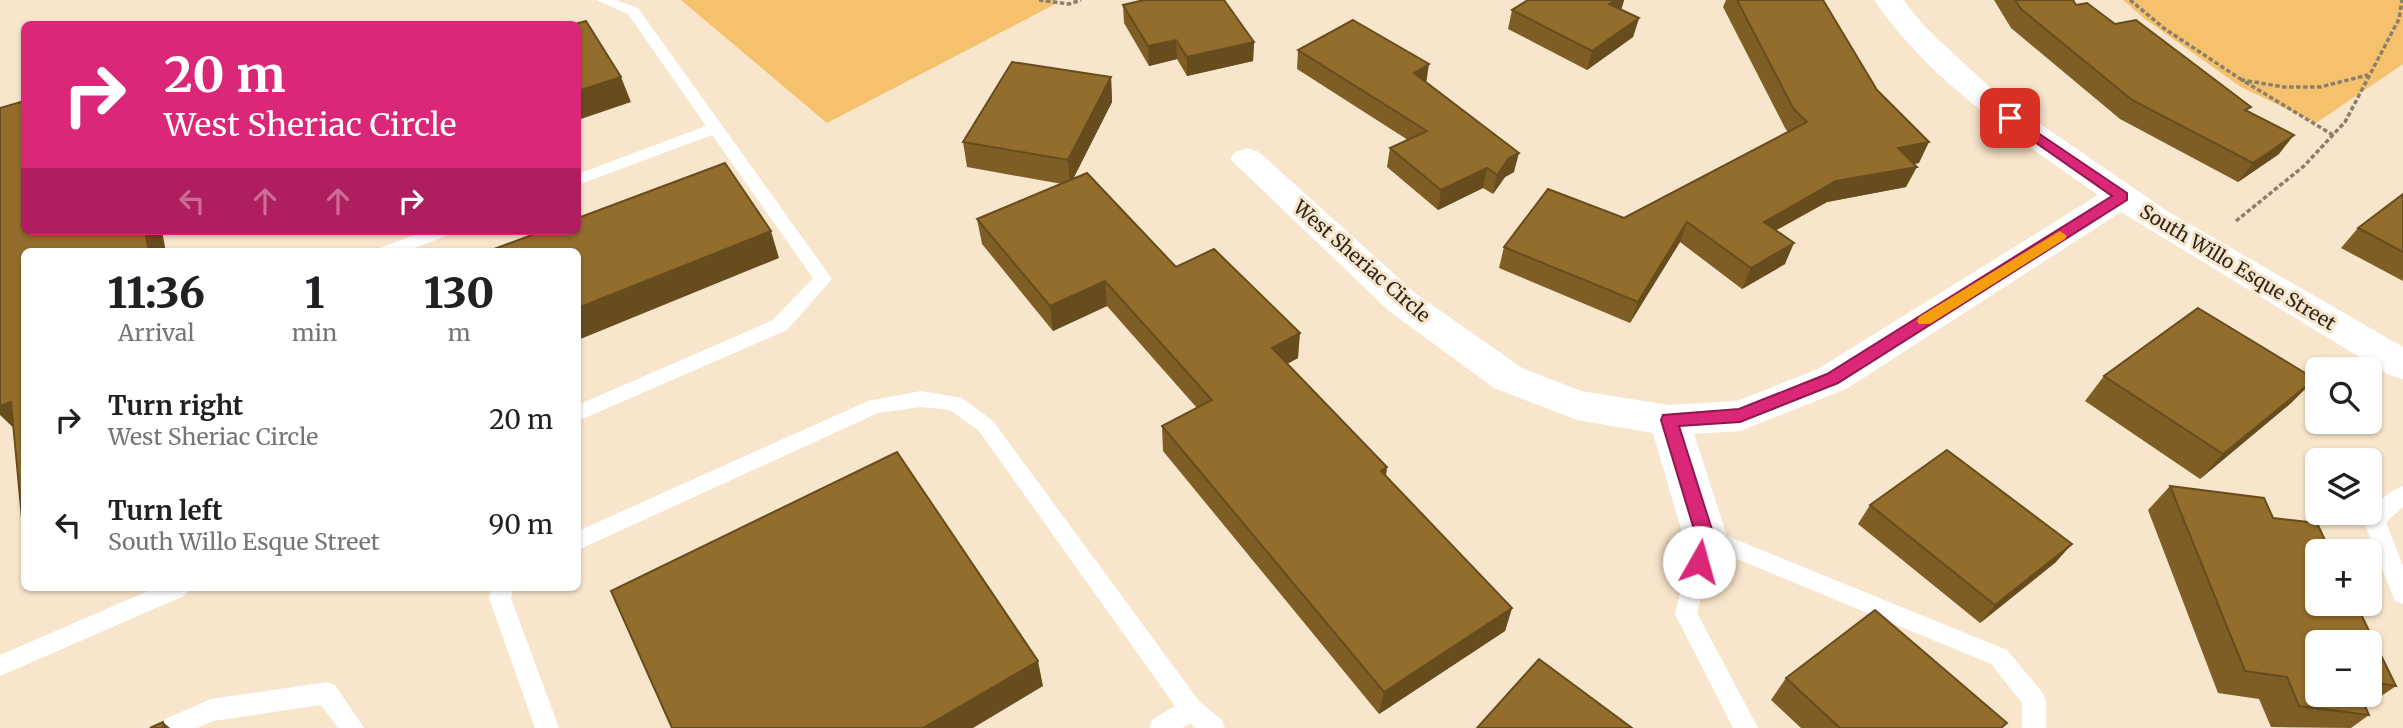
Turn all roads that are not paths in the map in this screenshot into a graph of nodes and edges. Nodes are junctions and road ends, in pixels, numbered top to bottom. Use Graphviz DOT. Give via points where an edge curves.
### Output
graph roads {
  1 [pos="603,0"];
  2 [pos="1888,0"];
  3 [pos="715,128"];
  4 [pos="1247,159"];
  5 [pos="581,179"];
  6 [pos="2122,196"];
  7 [pos="431,235"];
  8 [pos="397,248"];
  9 [pos="2403,365"];
  10 [pos="581,412"];
  11 [pos="1669,420"];
  12 [pos="2403,495"];
  13 [pos="1705,536"];
  14 [pos="581,540"];
  15 [pos="171,591"];
  16 [pos="502,591"];
  17 [pos="2403,594"];
  18 [pos="0,666"];
  19 [pos="1191,709"];
  20 [pos="172,728"];
  21 [pos="352,728"];
  22 [pos="547,728"];
  23 [pos="1161,728"];
  24 [pos="1213,728"];
  25 [pos="1746,728"];
  26 [pos="2034,728"];
  1 -- 3 [label="lane" via="632,11"];
  2 -- 6 [label="street, South Willo Esque Street" via="1914,33 1987,102"];
  3 -- 5 [label="lane"];
  3 -- 10 [label="lane" via="823,279 780,325"];
  4 -- 11 [label="street, West Sheriac Circle" via="1402,302 1507,378 1577,405"];
  6 -- 9 [label="street, South Willo Esque Street"];
  6 -- 11 [label="street, West Sheriac Circle" via="1832,379 1740,416"];
  7 -- 8 [label="lane"];
  11 -- 13 [label="street"];
  12 -- 17 [label="lane" via="2374,519"];
  13 -- 25 [label="lane" via="1686,614"];
  13 -- 26 [label="lane" via="1999,657 2034,701"];
  14 -- 19 [label="lane" via="875,406 921,399 955,403 986,426"];
  15 -- 18 [label="lane"];
  16 -- 22 [label="lane" via="500,598"];
  19 -- 23 [label="lane"];
  19 -- 24 [label="lane"];
  20 -- 21 [label="lane" via="211,710 327,693"];
}
